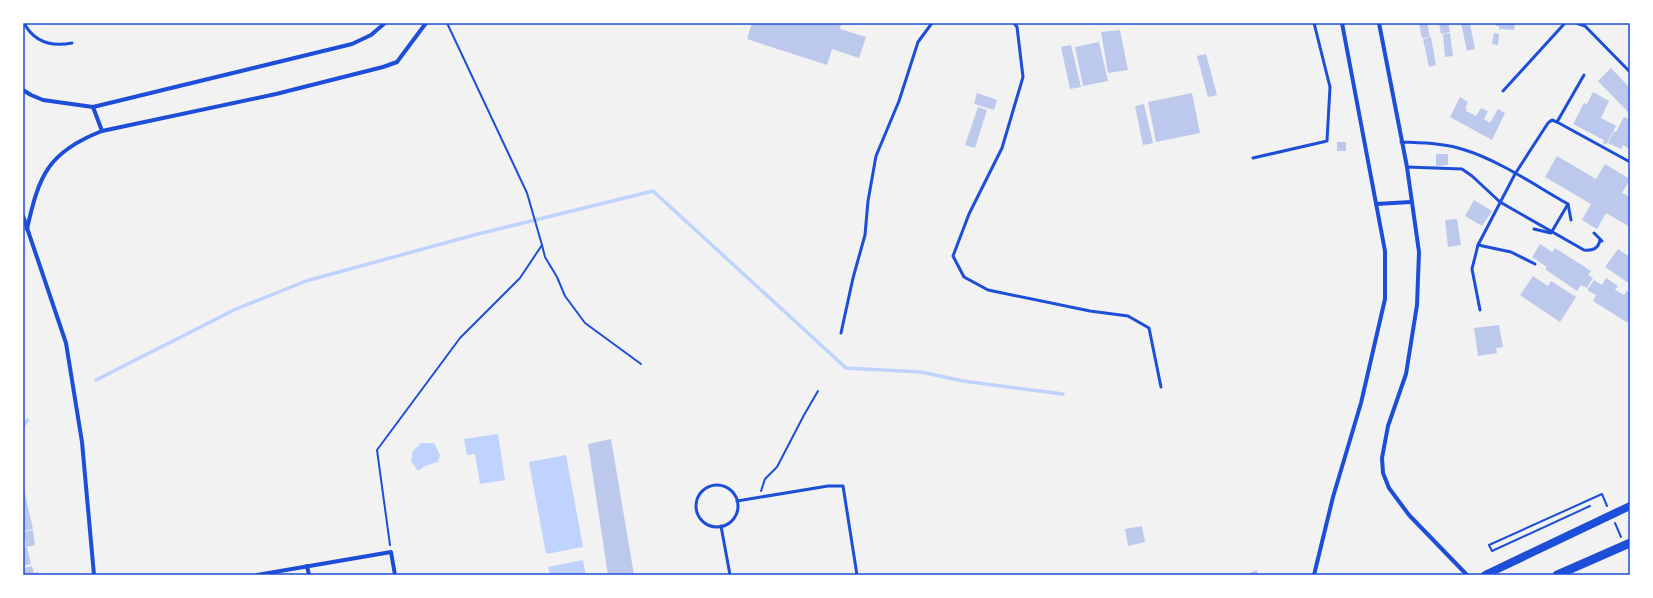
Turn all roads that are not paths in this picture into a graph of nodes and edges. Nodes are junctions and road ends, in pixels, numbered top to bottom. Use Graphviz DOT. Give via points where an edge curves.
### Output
graph roads {
  1 [pos="24,23"];
  2 [pos="385,23"];
  3 [pos="426,23"];
  4 [pos="932,23"];
  5 [pos="1014,23"];
  6 [pos="1314,23"];
  7 [pos="1342,23"];
  8 [pos="1379,23"];
  9 [pos="1565,23"];
  10 [pos="1576,23"];
  11 [pos="72,43"];
  12 [pos="1630,72"];
  13 [pos="1584,75"];
  14 [pos="23,90"];
  15 [pos="1504,91"];
  16 [pos="92,107"];
  17 [pos="1557,122"];
  18 [pos="102,131"];
  19 [pos="1401,142"];
  20 [pos="1253,158"];
  21 [pos="1630,162"];
  22 [pos="1406,167"];
  23 [pos="1515,174"];
  24 [pos="1411,202"];
  25 [pos="1500,202"];
  26 [pos="1376,204"];
  27 [pos="1568,204"];
  28 [pos="23,216"];
  29 [pos="1571,220"];
  30 [pos="27,229"];
  31 [pos="1534,229"];
  32 [pos="1551,233"];
  33 [pos="1594,233"];
  34 [pos="1478,245"];
  35 [pos="1534,264"];
  36 [pos="1480,310"];
  37 [pos="841,333"];
  38 [pos="1161,387"];
  39 [pos="738,501"];
  40 [pos="1630,506"];
  41 [pos="721,526"];
  42 [pos="1627,542"];
  43 [pos="308,566"];
  44 [pos="94,575"];
  45 [pos="257,575"];
  46 [pos="309,575"];
  47 [pos="395,575"];
  48 [pos="730,575"];
  49 [pos="857,575"];
  50 [pos="1314,575"];
  51 [pos="1467,575"];
  52 [pos="1486,575"];
  53 [pos="1557,575"];
  1 -- 11 [label="lane" via="33,35 44,43"];
  2 -- 16 [label="street" via="371,35 352,44"];
  3 -- 18 [label="street" via="397,62 383,67 276,94"];
  4 -- 37 [label="lane" via="918,42 899,101 876,156 865,235"];
  5 -- 38 [label="lane" via="1017,27 1023,77 1002,148 969,214 953,256 964,277 988,290 1090,311 1128,316 1149,328"];
  6 -- 20 [label="lane" via="1330,87 1327,141"];
  7 -- 26 [label="street"];
  8 -- 19 [label="street"];
  9 -- 15 [label="lane"];
  10 -- 12 [label="lane" via="1585,26"];
  13 -- 17 [label="lane"];
  14 -- 16 [label="street" via="43,100"];
  16 -- 18 [label="street"];
  17 -- 21 [label="lane"];
  17 -- 23 [label="lane" via="1548,122"];
  18 -- 30 [label="street" via="82,139 56,158 45,172 34,197"];
  19 -- 22 [label="street"];
  19 -- 23 [label="lane" via="1447,145 1464,149"];
  22 -- 24 [label="street"];
  22 -- 25 [label="lane" via="1462,168"];
  23 -- 25 [label="lane"];
  23 -- 27 [label="lane"];
  24 -- 26 [label="street"];
  24 -- 51 [label="street" via="1419,252 1417,305 1406,374 1388,426 1382,458 1383,473 1389,488 1409,515"];
  25 -- 32 [label="lane"];
  25 -- 34 [label="lane"];
  26 -- 50 [label="street" via="1385,251 1384,299 1361,403 1333,497"];
  27 -- 29 [label="lane"];
  27 -- 32 [label="lane"];
  28 -- 30 [label="street"];
  30 -- 44 [label="street" via="66,343 82,442"];
  31 -- 32 [label="lane"];
  32 -- 33 [label="lane" via="1590,251 1596,249 1600,240 1602,241"];
  34 -- 35 [label="lane" via="1511,252"];
  34 -- 36 [label="lane" via="1472,269"];
  39 -- 41 [label="lane" via="735,518"];
  39 -- 41 [label="lane" via="734,492 721,485 707,487 702,491 696,504 699,518 711,526"];
  39 -- 49 [label="lane" via="828,486 843,486"];
  40 -- 52 [label="main road"];
  41 -- 48 [label="lane"];
  42 -- 53 [label="highway"];
  43 -- 45 [label="street"];
  43 -- 46 [label="street"];
  43 -- 47 [label="street" via="391,552"];
}
